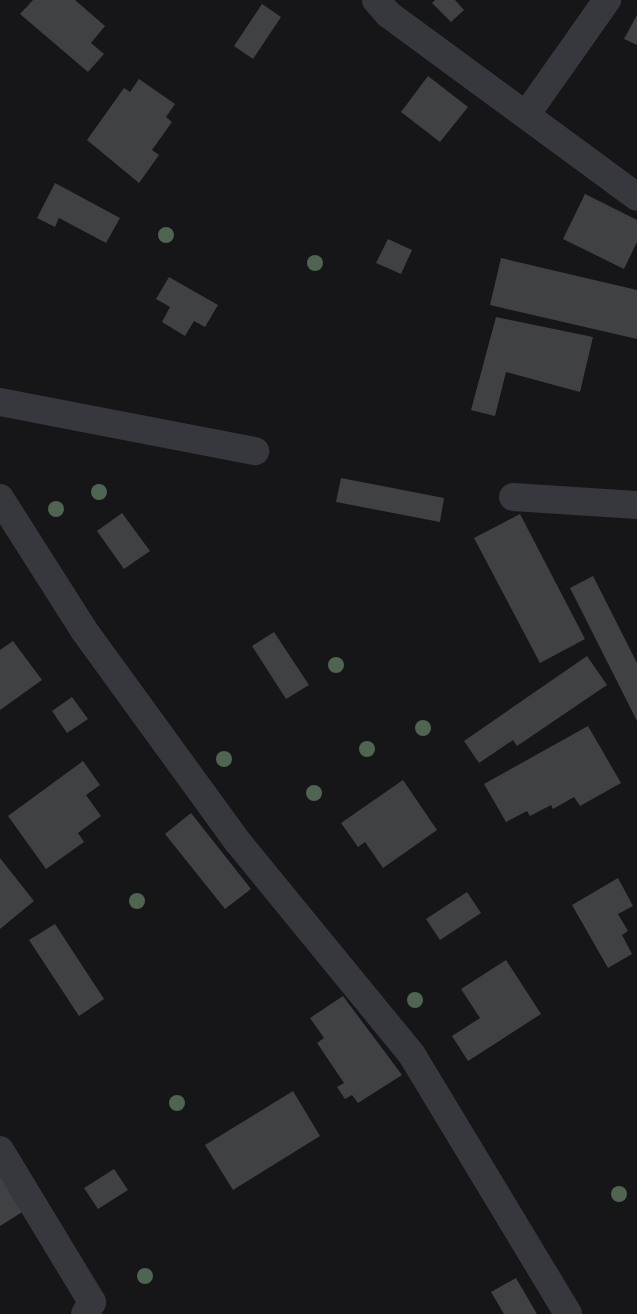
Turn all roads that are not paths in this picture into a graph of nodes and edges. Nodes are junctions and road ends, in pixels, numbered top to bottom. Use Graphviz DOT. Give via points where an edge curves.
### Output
graph roads {
  1 [pos="376,0"];
  2 [pos="607,0"];
  3 [pos="526,115"];
  4 [pos="637,197"];
  5 [pos="0,402"];
  6 [pos="255,451"];
  7 [pos="513,496"];
  8 [pos="0,498"];
  9 [pos="637,505"];
  10 [pos="0,1150"];
  11 [pos="86,1314"];
  12 [pos="568,1314"];
  1 -- 3 [label="street" via="388,14"];
  2 -- 3 [label="street"];
  3 -- 4 [label="street"];
  5 -- 6 [label="street"];
  7 -- 9 [label="street"];
  8 -- 12 [label="street" via="84,629 237,841 412,1055"];
  10 -- 11 [label="street" via="92,1302"];
}
